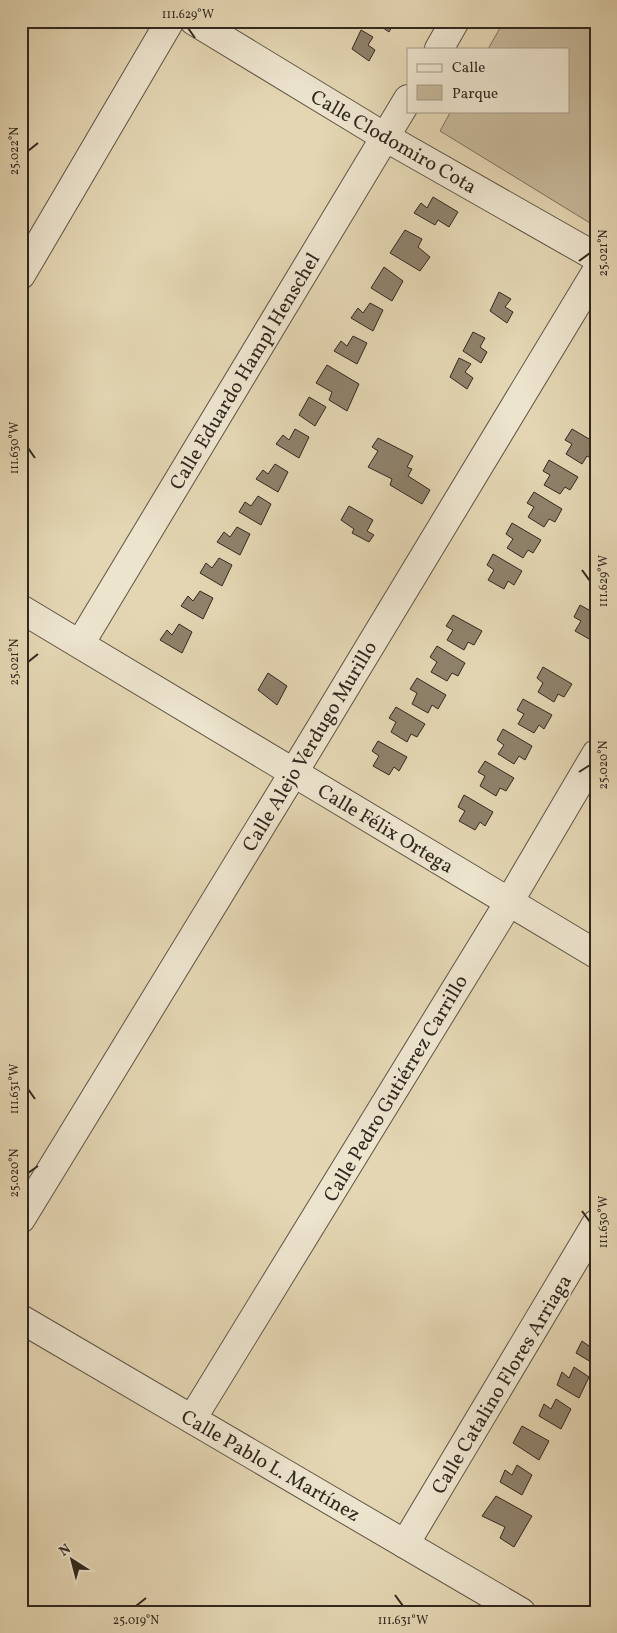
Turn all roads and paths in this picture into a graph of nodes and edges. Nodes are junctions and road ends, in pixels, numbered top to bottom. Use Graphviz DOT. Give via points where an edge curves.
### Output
graph roads {
  1 [pos="170,21"];
  2 [pos="194,21"];
  3 [pos="455,21"];
  4 [pos="439,48"];
  5 [pos="407,101"];
  6 [pos="385,137"];
  7 [pos="596,257"];
  8 [pos="596,272"];
  9 [pos="21,275"];
  10 [pos="21,609"];
  11 [pos="80,644"];
  12 [pos="596,754"];
  13 [pos="294,772"];
  14 [pos="509,902"];
  15 [pos="596,954"];
  16 [pos="21,1219"];
  17 [pos="596,1224"];
  18 [pos="21,1319"];
  19 [pos="192,1419"];
  20 [pos="406,1544"];
  21 [pos="522,1612"];
  1 -- 9 [label="street"];
  2 -- 6 [label="street, Calle Clodomiro Cota"];
  3 -- 4 [label="street"];
  5 -- 6 [label="street, Calle Eduardo Hampl Henschel"];
  6 -- 7 [label="street, Calle Clodomiro Cota"];
  6 -- 11 [label="street, Calle Eduardo Hampl Henschel"];
  8 -- 13 [label="street, Calle Alejo Verdugo Murillo"];
  10 -- 11 [label="street, Calle Félix Ortega"];
  11 -- 13 [label="street, Calle Félix Ortega"];
  12 -- 14 [label="street, Calle Pedro Gutiérrez Carrillo"];
  13 -- 14 [label="street, Calle Félix Ortega"];
  13 -- 16 [label="street, Calle Alejo Verdugo Murillo"];
  14 -- 15 [label="street, Calle Félix Ortega"];
  14 -- 19 [label="street, Calle Pedro Gutiérrez Carrillo"];
  17 -- 20 [label="street, Calle Catalino Flores Arriaga"];
  18 -- 19 [label="street, Calle Pablo L. Martínez"];
  19 -- 20 [label="street, Calle Pablo L. Martínez"];
  20 -- 21 [label="street, Calle Pablo L. Martínez"];
}
